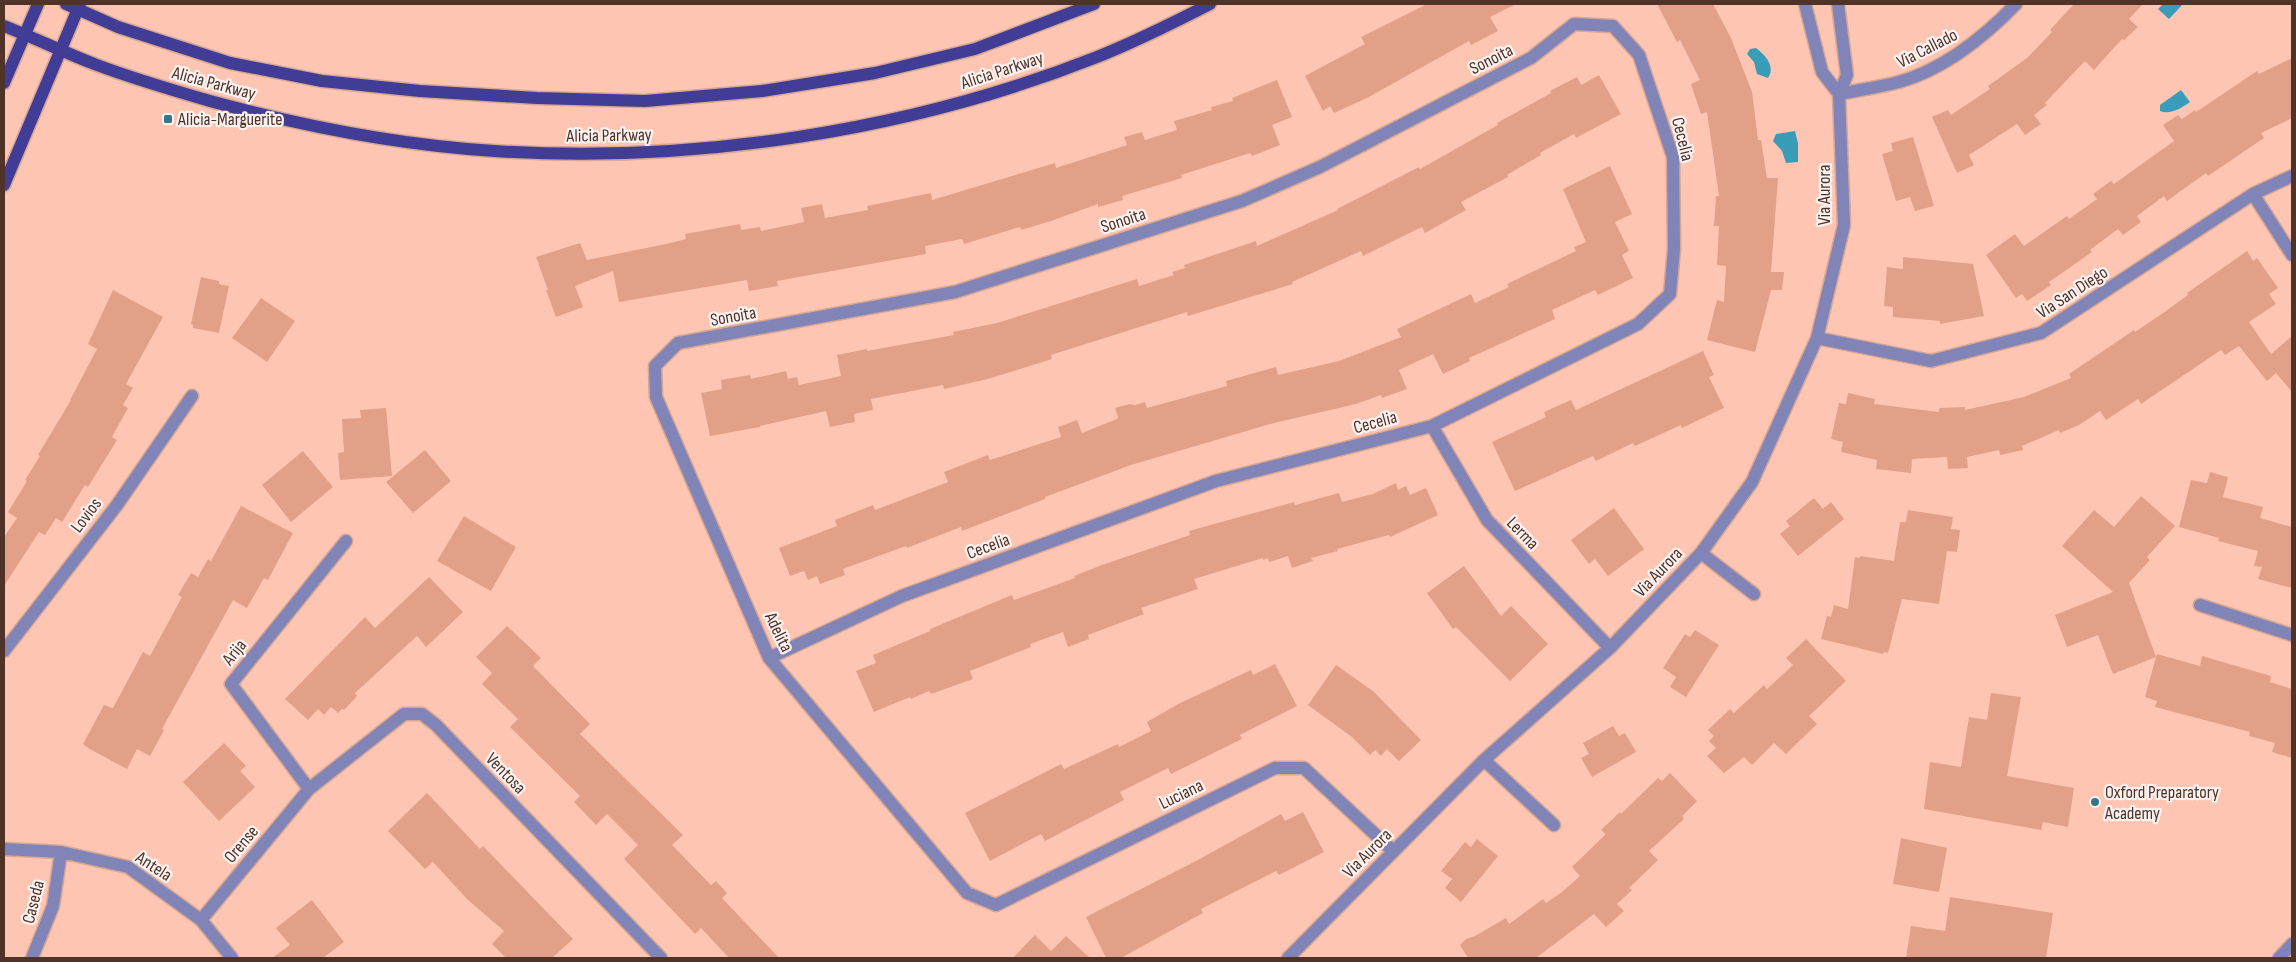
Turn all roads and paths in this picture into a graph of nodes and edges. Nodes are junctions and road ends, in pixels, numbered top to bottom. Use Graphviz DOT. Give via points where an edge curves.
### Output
graph roads {
  1 [pos="38,4"];
  2 [pos="1094,4"];
  3 [pos="1210,4"];
  4 [pos="1805,4"];
  5 [pos="1838,4"];
  6 [pos="2016,4"];
  7 [pos="75,5"];
  8 [pos="1574,24"];
  9 [pos="4,26"];
  10 [pos="25,34"];
  11 [pos="61,49"];
  12 [pos="4,83"];
  13 [pos="1839,94"];
  14 [pos="2292,176"];
  15 [pos="4,185"];
  16 [pos="2253,194"];
  17 [pos="2292,254"];
  18 [pos="1817,338"];
  19 [pos="655,366"];
  20 [pos="192,396"];
  21 [pos="1432,426"];
  22 [pos="346,541"];
  23 [pos="1700,552"];
  24 [pos="1754,594"];
  25 [pos="2200,605"];
  26 [pos="2292,635"];
  27 [pos="1610,648"];
  28 [pos="4,652"];
  29 [pos="769,658"];
  30 [pos="1484,760"];
  31 [pos="309,789"];
  32 [pos="1554,825"];
  33 [pos="4,849"];
  34 [pos="1393,851"];
  35 [pos="61,852"];
  36 [pos="966,893"];
  37 [pos="201,920"];
  38 [pos="2292,944"];
  39 [pos="32,958"];
  40 [pos="232,958"];
  41 [pos="661,958"];
  42 [pos="1288,958"];
  43 [pos="2279,958"];
  1 -- 10 [label="main road"];
  2 -- 7 [label="main road, Alicia Parkway" via="975,49 875,74 762,92 645,101 508,97 322,82 230,63 118,27"];
  3 -- 11 [label="main road, Alicia Parkway" via="1097,57 994,92 893,120 808,136 654,152 562,154 493,151 420,144 313,126 149,83"];
  4 -- 13 [label="street" via="1822,72"];
  5 -- 13 [label="street, Via Aurora" via="1847,76"];
  6 -- 13 [label="street, Via Callado" via="1990,30 1934,67 1900,82"];
  7 -- 11 [label="main road"];
  8 -- 19 [label="street, Sonoita" via="1531,58 1320,167 1242,201 955,292 678,343"];
  8 -- 21 [label="street, Cecelia" via="1614,26 1639,55 1673,158 1674,249 1670,294 1638,324"];
  9 -- 10 [label="main road, Alicia Parkway"];
  10 -- 11 [label="main road, Alicia Parkway"];
  10 -- 12 [label="main road"];
  11 -- 15 [label="main road"];
  13 -- 18 [label="street, Via Aurora" via="1844,225"];
  14 -- 16 [label="street, Via San Diego"];
  16 -- 17 [label="street"];
  16 -- 18 [label="street, Via San Diego" via="2041,333 1931,361"];
  18 -- 23 [label="street, Via Aurora" via="1752,482"];
  19 -- 29 [label="street, Adelita" via="656,397"];
  20 -- 28 [label="street, Lovios" via="117,505"];
  21 -- 27 [label="street, Lerma" via="1487,520"];
  21 -- 29 [label="street, Cecelia" via="1216,481 902,596"];
  22 -- 31 [label="street, Arija" via="232,684"];
  23 -- 24 [label="street"];
  23 -- 27 [label="street, Via Aurora"];
  25 -- 26 [label="street"];
  27 -- 30 [label="street, Via Aurora"];
  29 -- 36 [label="street, Adelita"];
  30 -- 32 [label="street"];
  30 -- 34 [label="street, Via Aurora"];
  31 -- 37 [label="street, Orense"];
  31 -- 41 [label="street, Ventosa" via="404,714 422,714"];
  33 -- 35 [label="street, Antela"];
  34 -- 36 [label="street, Luciana" via="1304,768 1275,768 996,905"];
  34 -- 42 [label="street, Via Aurora"];
  35 -- 37 [label="street, Antela" via="128,867"];
  35 -- 39 [label="street, Caseda" via="53,906"];
  37 -- 40 [label="street, Antela"];
  38 -- 43 [label="street"];
}
